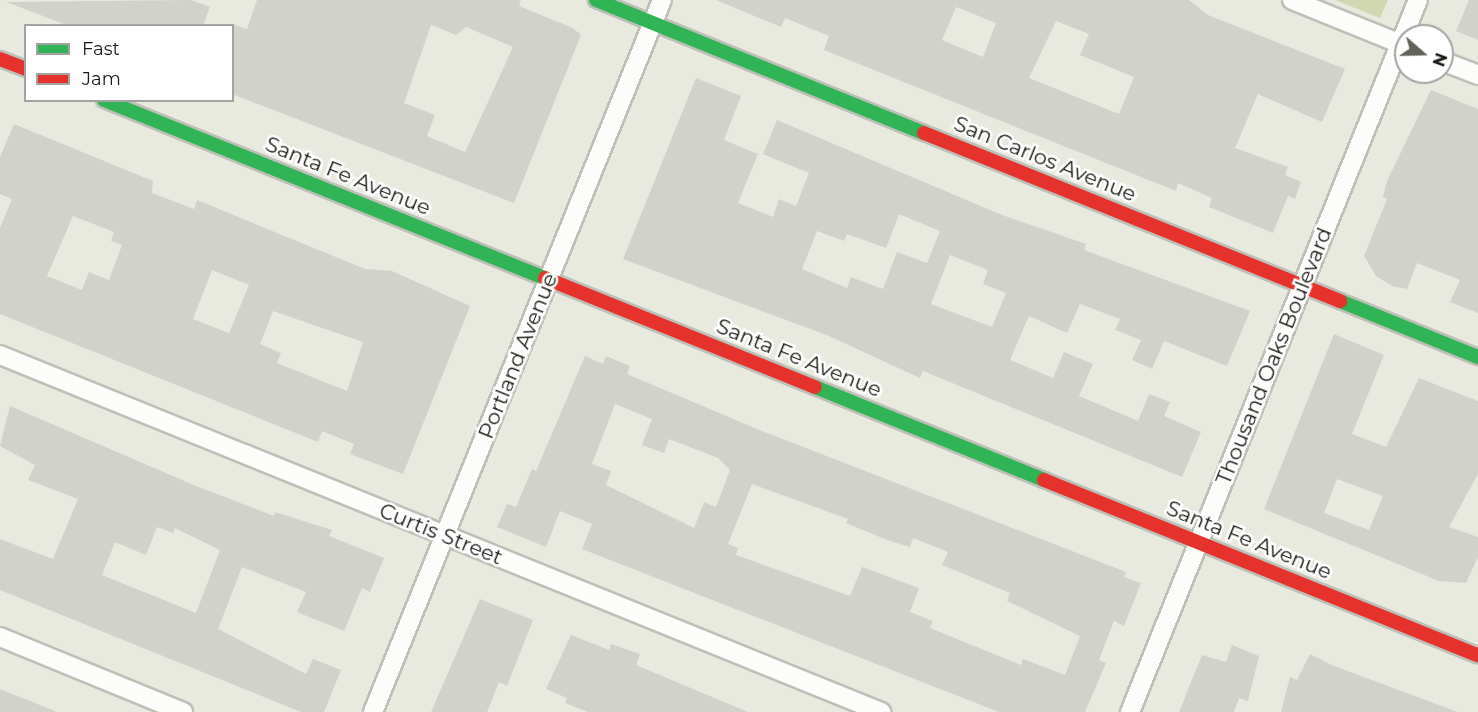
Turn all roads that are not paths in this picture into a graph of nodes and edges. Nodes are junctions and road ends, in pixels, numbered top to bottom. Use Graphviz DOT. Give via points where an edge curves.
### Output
graph roads {
  1 [pos="596,0"];
  2 [pos="662,0"];
  3 [pos="1292,0"];
  4 [pos="1418,0"];
  5 [pos="653,23"];
  6 [pos="1410,24"];
  7 [pos="1394,41"];
  8 [pos="0,59"];
  9 [pos="1454,66"];
  10 [pos="1394,67"];
  11 [pos="24,68"];
  12 [pos="1478,75"];
  13 [pos="109,102"];
  14 [pos="549,280"];
  15 [pos="1303,285"];
  16 [pos="0,355"];
  17 [pos="1478,357"];
  18 [pos="445,536"];
  19 [pos="1198,542"];
  20 [pos="0,638"];
  21 [pos="1478,655"];
  22 [pos="183,712"];
  23 [pos="373,712"];
  24 [pos="881,712"];
  25 [pos="1130,712"];
  1 -- 5 [label="street, San Carlos Avenue"];
  2 -- 5 [label="street, Portland Avenue"];
  3 -- 7 [label="street"];
  4 -- 6 [label="street, Thousand Oaks Boulevard"];
  5 -- 14 [label="street, Portland Avenue"];
  5 -- 15 [label="street, San Carlos Avenue"];
  8 -- 11 [label="street"];
  9 -- 12 [label="street"];
  10 -- 15 [label="street, Thousand Oaks Boulevard"];
  13 -- 14 [label="street, Santa Fe Avenue"];
  14 -- 18 [label="street, Portland Avenue"];
  14 -- 19 [label="street, Santa Fe Avenue"];
  15 -- 17 [label="street, San Carlos Avenue"];
  15 -- 19 [label="street, Thousand Oaks Boulevard"];
  16 -- 18 [label="street, Curtis Street"];
  18 -- 23 [label="street, Portland Avenue"];
  18 -- 24 [label="street, Curtis Street"];
  19 -- 21 [label="street, Santa Fe Avenue"];
  19 -- 25 [label="street, Thousand Oaks Boulevard"];
  20 -- 22 [label="street"];
}
